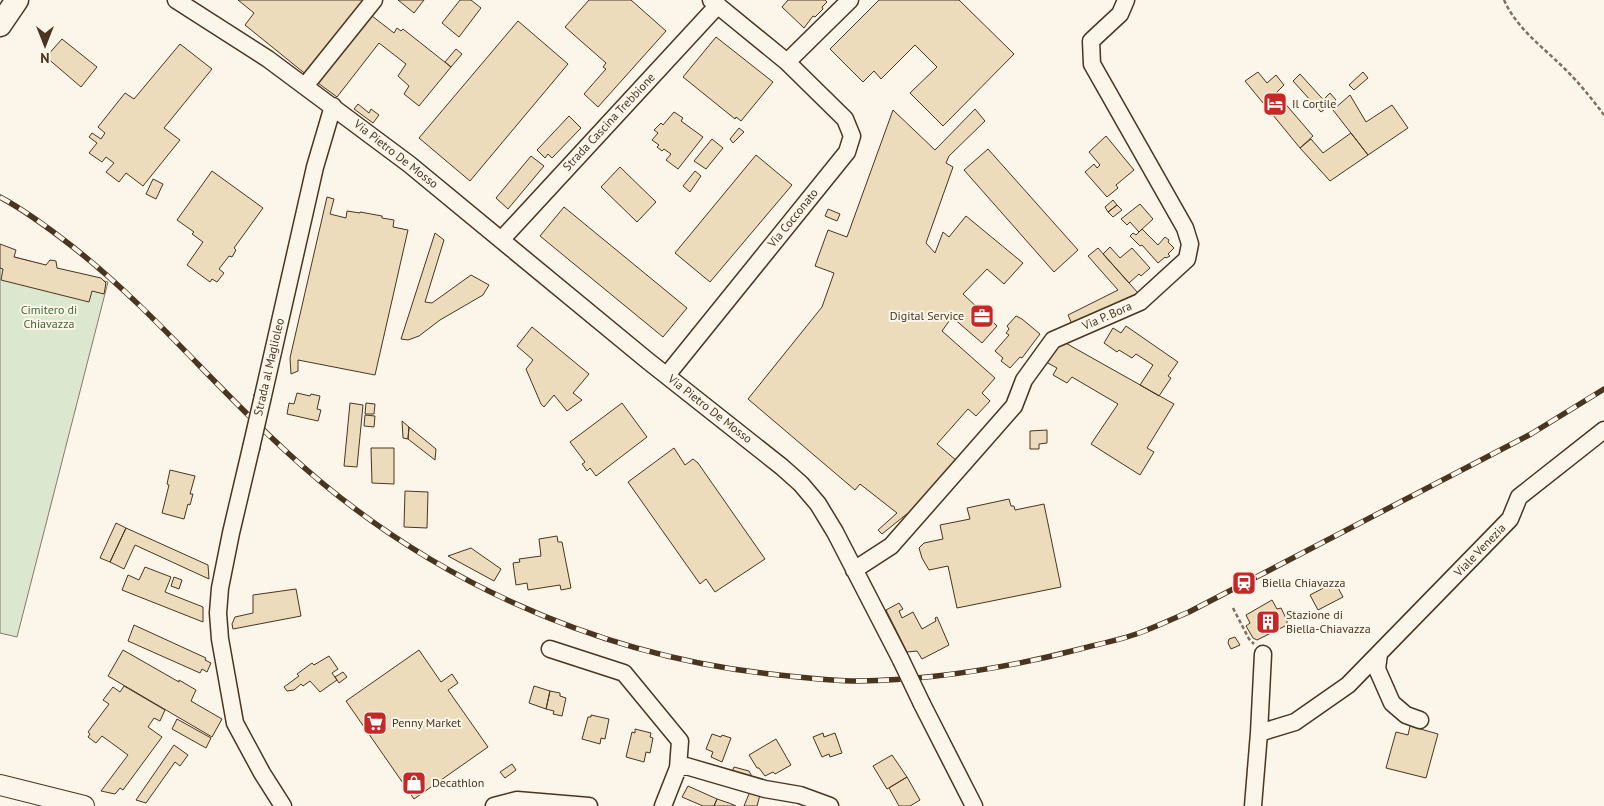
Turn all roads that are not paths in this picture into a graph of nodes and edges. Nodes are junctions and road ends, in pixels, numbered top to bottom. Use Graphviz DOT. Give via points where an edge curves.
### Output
graph roads {
  1 [pos="17,0"];
  2 [pos="374,0"];
  3 [pos="850,0"];
  4 [pos="1126,0"];
  5 [pos="185,3"];
  6 [pos="715,3"];
  7 [pos="0,25"];
  8 [pos="787,62"];
  9 [pos="305,86"];
  10 [pos="333,106"];
  11 [pos="501,240"];
  12 [pos="667,375"];
  13 [pos="1604,430"];
  14 [pos="854,570"];
  15 [pos="550,649"];
  16 [pos="1263,654"];
  17 [pos="1379,654"];
  18 [pos="1420,720"];
  19 [pos="1259,733"];
  20 [pos="678,768"];
  21 [pos="0,785"];
  22 [pos="84,806"];
  23 [pos="283,806"];
  24 [pos="494,806"];
  25 [pos="589,806"];
  26 [pos="663,806"];
  27 [pos="830,806"];
  28 [pos="974,806"];
  29 [pos="1252,806"];
  1 -- 7 [label="highway"];
  2 -- 9 [label="street"];
  3 -- 8 [label="street"];
  4 -- 14 [label="street, Via P. Bora" via="1120,14 1091,41 1092,64 1185,228 1190,244 1187,259 1140,302 1053,340 1024,380 1014,406 891,546"];
  5 -- 9 [label="street"];
  6 -- 8 [label="street, Strada Cascina Trebbione"];
  6 -- 11 [label="street, Strada Cascina Trebbione"];
  8 -- 12 [label="street, Via Cocconato" via="845,118 852,136 847,152"];
  9 -- 10 [label="street"];
  10 -- 11 [label="street, Via Pietro De Mosso"];
  10 -- 23 [label="street, Strada al Maglioleo, bridge" via="315,167 231,533 218,613 235,723"];
  11 -- 12 [label="street, Via Pietro De Mosso"];
  12 -- 14 [label="street, Via Pietro De Mosso" via="801,484 818,504"];
  13 -- 17 [label="street, Viale Venezia" via="1519,497 1510,519"];
  14 -- 28 [label="street, Via Pietro De Mosso, bridge"];
  15 -- 20 [label="street" via="624,673 680,740"];
  16 -- 19 [label="street"];
  17 -- 18 [label="street" via="1377,668 1392,703 1406,715"];
  17 -- 19 [label="street, Viale Venezia" via="1348,685 1295,722"];
  19 -- 29 [label="street"];
  20 -- 26 [label="street"];
  20 -- 27 [label="street" via="686,766 765,789 800,795"];
  21 -- 22 [label="main road"];
  24 -- 25 [label="street" via="517,800"];
}
